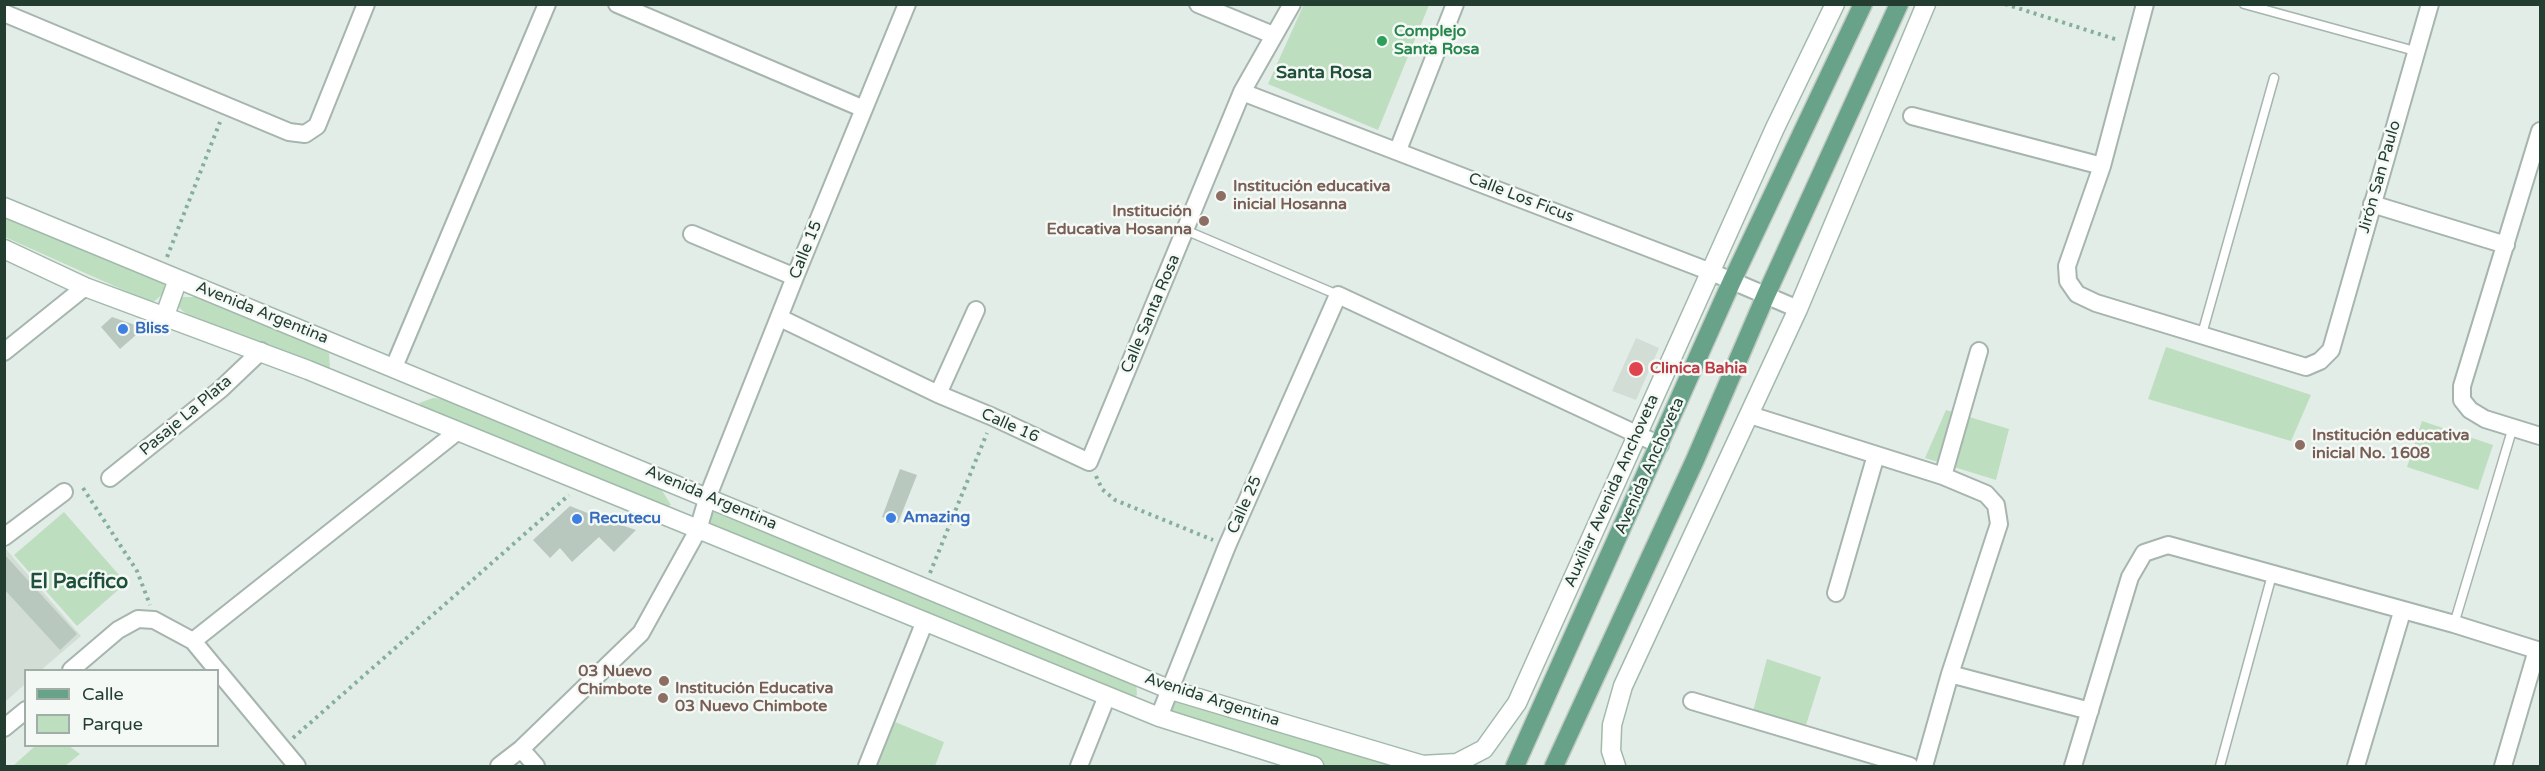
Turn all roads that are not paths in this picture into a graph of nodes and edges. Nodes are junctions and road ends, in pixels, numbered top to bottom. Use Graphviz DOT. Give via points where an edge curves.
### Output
graph roads {
  1 [pos="366,4"];
  2 [pos="547,4"];
  3 [pos="616,4"];
  4 [pos="907,4"];
  5 [pos="1198,4"];
  6 [pos="1292,4"];
  7 [pos="1455,4"];
  8 [pos="1835,4"];
  9 [pos="1863,4"];
  10 [pos="1899,4"];
  11 [pos="1926,4"];
  12 [pos="2145,4"];
  13 [pos="2244,4"];
  14 [pos="2430,4"];
  15 [pos="4,13"];
  16 [pos="1273,35"];
  17 [pos="2415,51"];
  18 [pos="2274,78"];
  19 [pos="1242,92"];
  20 [pos="864,109"];
  21 [pos="1912,116"];
  22 [pos="2541,131"];
  23 [pos="1398,150"];
  24 [pos="2102,166"];
  25 [pos="2372,204"];
  26 [pos="4,207"];
  27 [pos="1185,230"];
  28 [pos="692,234"];
  29 [pos="2506,245"];
  30 [pos="4,249"];
  31 [pos="1711,272"];
  32 [pos="795,277"];
  33 [pos="178,279"];
  34 [pos="1732,281"];
  35 [pos="85,287"];
  36 [pos="1338,295"];
  37 [pos="1766,295"];
  38 [pos="1798,309"];
  39 [pos="976,310"];
  40 [pos="164,318"];
  41 [pos="780,318"];
  42 [pos="2202,334"];
  43 [pos="261,351"];
  44 [pos="1979,351"];
  45 [pos="4,352"];
  46 [pos="394,367"];
  47 [pos="938,394"];
  48 [pos="1750,415"];
  49 [pos="2513,428"];
  50 [pos="458,431"];
  51 [pos="1636,435"];
  52 [pos="2541,436"];
  53 [pos="1660,445"];
  54 [pos="1876,455"];
  55 [pos="1089,462"];
  56 [pos="1943,476"];
  57 [pos="110,478"];
  58 [pos="64,492"];
  59 [pos="708,496"];
  60 [pos="698,530"];
  61 [pos="4,537"];
  62 [pos="2272,575"];
  63 [pos="1836,593"];
  64 [pos="2402,612"];
  65 [pos="925,621"];
  66 [pos="2454,624"];
  67 [pos="193,641"];
  68 [pos="2539,650"];
  69 [pos="72,669"];
  70 [pos="215,669"];
  71 [pos="219,673"];
  72 [pos="1950,674"];
  73 [pos="1171,690"];
  74 [pos="1107,696"];
  75 [pos="1692,701"];
  76 [pos="2090,711"];
  77 [pos="24,712"];
  78 [pos="1159,717"];
  79 [pos="4,728"];
  80 [pos="521,749"];
  81 [pos="297,766"];
  82 [pos="499,766"];
  83 [pos="536,766"];
  84 [pos="867,766"];
  85 [pos="1079,766"];
  86 [pos="1314,766"];
  87 [pos="1424,766"];
  88 [pos="1515,766"];
  89 [pos="1554,766"];
  90 [pos="1616,766"];
  91 [pos="1910,766"];
  92 [pos="1924,766"];
  93 [pos="2073,766"];
  94 [pos="2220,766"];
  95 [pos="2356,766"];
  96 [pos="2503,766"];
  1 -- 15 [label="street" via="317,126 305,134 289,132"];
  2 -- 46 [label="street"];
  3 -- 20 [label="street"];
  4 -- 20 [label="street, Calle 15"];
  5 -- 16 [label="street"];
  6 -- 16 [label="street, Calle Santa Rosa"];
  7 -- 23 [label="street"];
  8 -- 31 [label="main road, Auxiliar Avenida Anchoveta"];
  9 -- 34 [label="main road, Avenida Anchoveta"];
  10 -- 37 [label="main road"];
  11 -- 38 [label="main road"];
  12 -- 24 [label="street"];
  13 -- 17 [label="lane"];
  14 -- 17 [label="street, Jirón San Paulo"];
  16 -- 19 [label="street, Calle Santa Rosa"];
  17 -- 25 [label="street, Jirón San Paulo"];
  18 -- 42 [label="lane"];
  19 -- 23 [label="street, Calle Los Ficus"];
  19 -- 27 [label="street, Calle Santa Rosa"];
  20 -- 32 [label="street, Calle 15"];
  21 -- 24 [label="street"];
  22 -- 29 [label="street"];
  23 -- 31 [label="street, Calle Los Ficus"];
  24 -- 42 [label="street" via="2072,248 2068,281 2077,294 2096,303"];
  25 -- 29 [label="street"];
  25 -- 42 [label="street, Jirón San Paulo" via="2331,350 2320,362 2306,367"];
  26 -- 33 [label="main road, Avenida Argentina"];
  27 -- 36 [label="lane"];
  27 -- 55 [label="street, Calle Santa Rosa"];
  28 -- 32 [label="street"];
  29 -- 49 [label="street" via="2462,386 2462,400 2485,419"];
  30 -- 35 [label="main road, Avenida Argentina"];
  31 -- 34 [label="street, Calle Los Ficus"];
  31 -- 51 [label="main road, Auxiliar Avenida Anchoveta"];
  32 -- 41 [label="street, Calle 15"];
  33 -- 40 [label="main road"];
  33 -- 46 [label="main road, Avenida Argentina"];
  34 -- 37 [label="street, Calle Los Ficus"];
  34 -- 53 [label="main road, Avenida Anchoveta"];
  35 -- 40 [label="main road, Avenida Argentina"];
  35 -- 45 [label="street"];
  36 -- 51 [label="street"];
  36 -- 73 [label="street, Calle 25" via="1227,546"];
  37 -- 38 [label="street, Calle Los Ficus"];
  37 -- 89 [label="main road"];
  38 -- 48 [label="main road"];
  39 -- 47 [label="street"];
  40 -- 43 [label="main road, Avenida Argentina"];
  41 -- 47 [label="street, Calle 16"];
  41 -- 59 [label="street, Calle 15"];
  43 -- 50 [label="main road, Avenida Argentina"];
  43 -- 57 [label="street, Pasaje La Plata"];
  44 -- 56 [label="street"];
  46 -- 59 [label="main road, Avenida Argentina"];
  47 -- 55 [label="street, Calle 16"];
  48 -- 54 [label="street"];
  48 -- 90 [label="main road" via="1623,686 1612,724 1611,751"];
  49 -- 52 [label="street"];
  49 -- 66 [label="lane"];
  50 -- 60 [label="main road, Avenida Argentina"];
  50 -- 67 [label="street"];
  51 -- 53 [label="street"];
  51 -- 87 [label="main road, Auxiliar Avenida Anchoveta" via="1517,703 1484,749 1457,763"];
  53 -- 88 [label="main road, Avenida Anchoveta"];
  54 -- 56 [label="street"];
  54 -- 63 [label="street"];
  56 -- 72 [label="street" via="1986,494 1996,505 1999,524"];
  58 -- 61 [label="street"];
  59 -- 60 [label="street, Calle 15"];
  59 -- 73 [label="main road, Avenida Argentina"];
  60 -- 65 [label="main road, Avenida Argentina"];
  60 -- 80 [label="street, Calle 15" via="641,633"];
  62 -- 64 [label="street"];
  62 -- 76 [label="street" via="2168,545 2144,553 2130,577"];
  62 -- 94 [label="lane"];
  64 -- 66 [label="street"];
  64 -- 95 [label="street"];
  65 -- 74 [label="main road, Avenida Argentina"];
  65 -- 84 [label="street"];
  66 -- 68 [label="street"];
  67 -- 69 [label="street" via="154,620 138,619 118,630"];
  67 -- 70 [label="street"];
  68 -- 96 [label="street"];
  71 -- 81 [label="street"];
  72 -- 76 [label="street"];
  72 -- 92 [label="street"];
  73 -- 78 [label="street, Calle 25"];
  73 -- 87 [label="main road, Avenida Argentina"];
  74 -- 78 [label="main road, Avenida Argentina"];
  74 -- 85 [label="street"];
  75 -- 91 [label="street"];
  76 -- 93 [label="street"];
  77 -- 79 [label="street"];
  78 -- 86 [label="main road, Avenida Argentina"];
  80 -- 82 [label="street, Calle 15"];
  80 -- 83 [label="street"];
}
